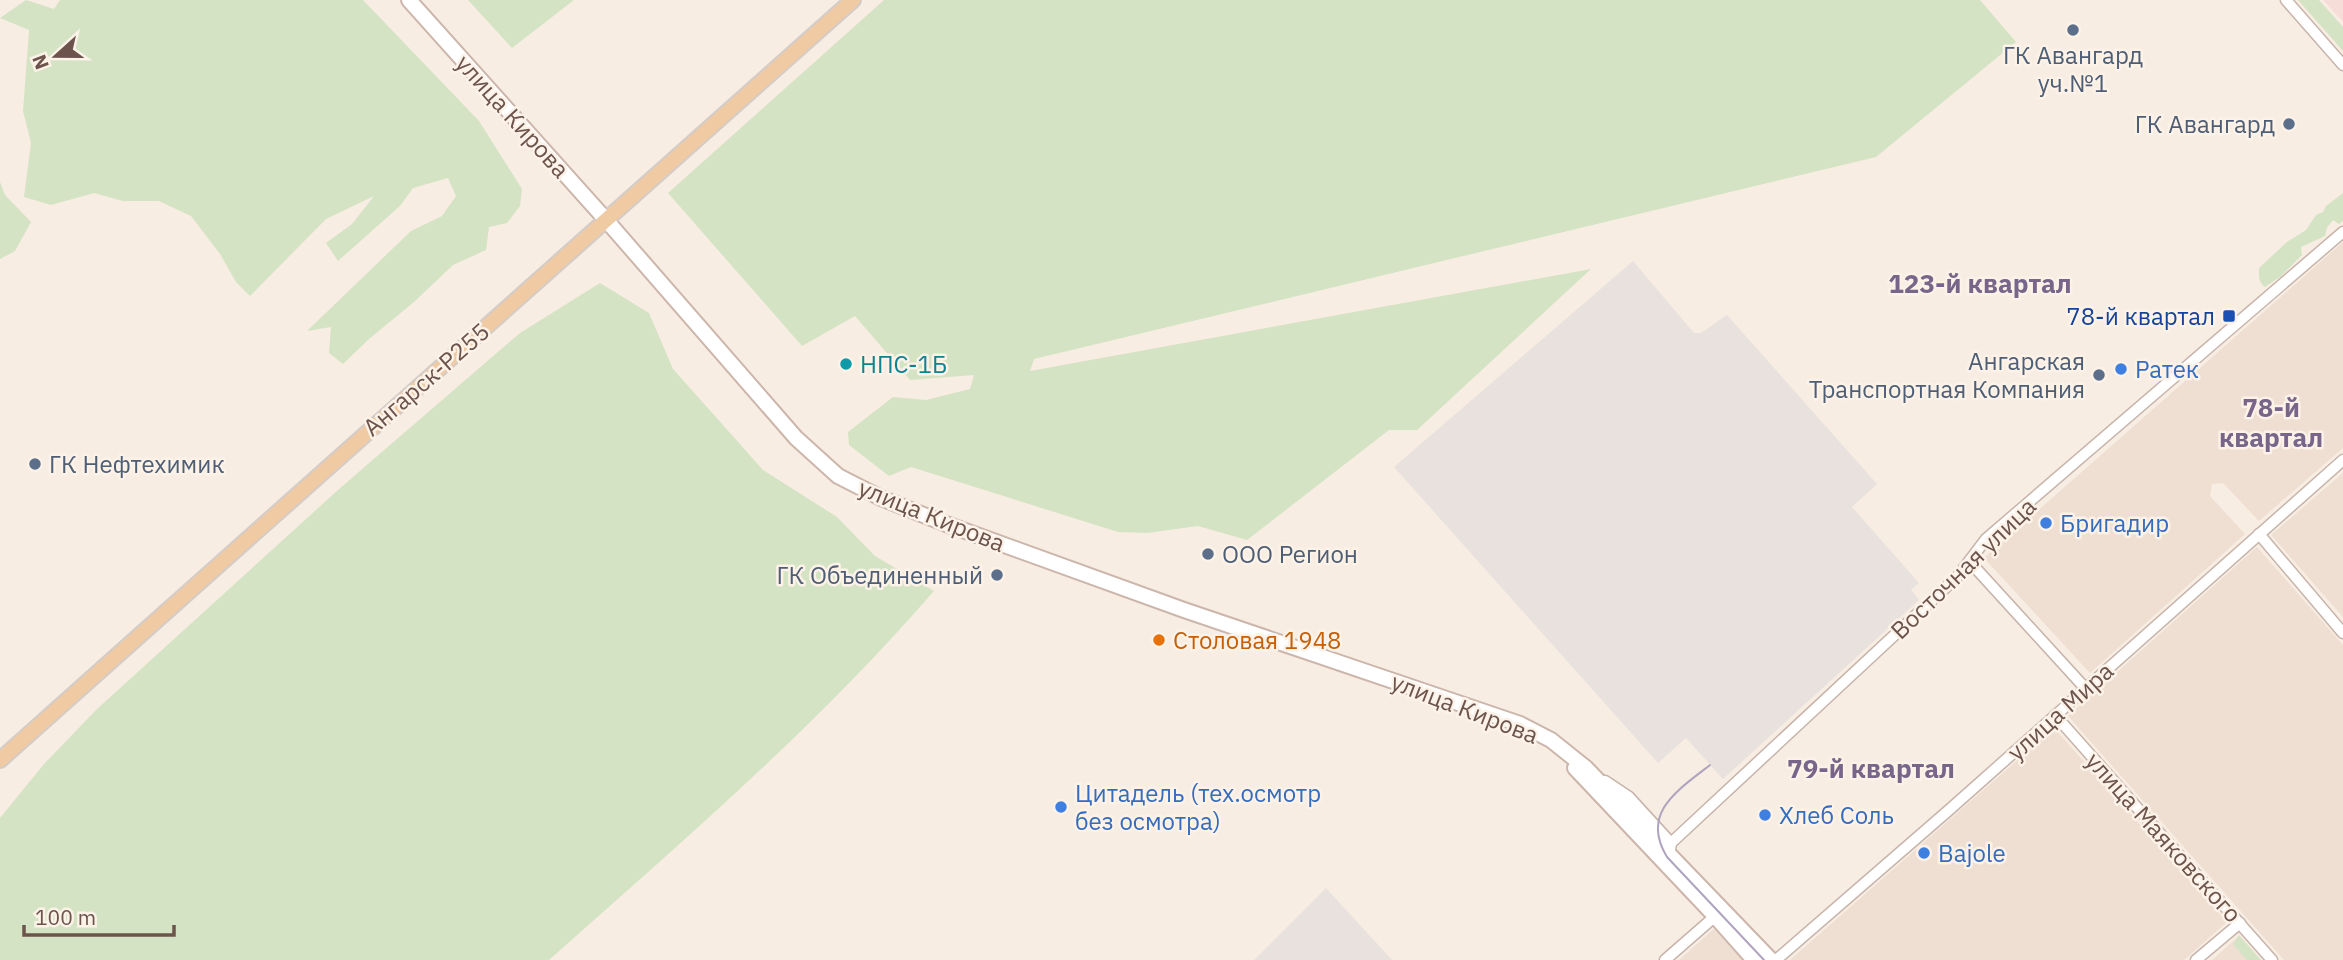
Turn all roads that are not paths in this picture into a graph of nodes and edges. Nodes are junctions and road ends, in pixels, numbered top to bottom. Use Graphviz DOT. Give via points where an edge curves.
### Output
graph roads {
  1 [pos="409,0"];
  2 [pos="853,0"];
  3 [pos="2286,0"];
  4 [pos="2343,65"];
  5 [pos="607,221"];
  6 [pos="2343,232"];
  7 [pos="2343,460"];
  8 [pos="2259,534"];
  9 [pos="1970,562"];
  10 [pos="2343,633"];
  11 [pos="2085,689"];
  12 [pos="2055,715"];
  13 [pos="1551,740"];
  14 [pos="0,760"];
  15 [pos="1669,854"];
  16 [pos="1719,912"];
  17 [pos="2240,923"];
  18 [pos="1737,932"];
  19 [pos="1665,960"];
  20 [pos="1754,960"];
  21 [pos="1771,960"];
  22 [pos="1776,960"];
  23 [pos="2196,960"];
  24 [pos="2272,960"];
  1 -- 5 [label="street, улица Кирова"];
  2 -- 5 [label="main road, Ангарск-Р255"];
  3 -- 4 [label="street"];
  5 -- 13 [label="street, улица Кирова" via="796,438 838,476 946,524 1520,724"];
  5 -- 14 [label="main road, Ангарск-Р255"];
  6 -- 9 [label="street, Восточная улица" via="1986,539"];
  7 -- 8 [label="street, улица Мира"];
  8 -- 10 [label="street"];
  8 -- 11 [label="street, улица Мира"];
  9 -- 11 [label="street"];
  9 -- 15 [label="street, Восточная улица"];
  11 -- 12 [label="street, улица Мира"];
  12 -- 17 [label="street, улица Маяковского"];
  12 -- 22 [label="street, улица Мира"];
  13 -- 15 [label="street, улица Кирова" via="1586,768"];
  13 -- 15 [label="street, улица Кирова" via="1586,782"];
  15 -- 16 [label="street, улица Кирова"];
  16 -- 18 [label="street, улица Кирова"];
  16 -- 19 [label="street"];
  17 -- 23 [label="street"];
  17 -- 24 [label="street, улица Маяковского"];
  18 -- 20 [label="street, улица Кирова"];
  18 -- 21 [label="street, улица Кирова"];
}
